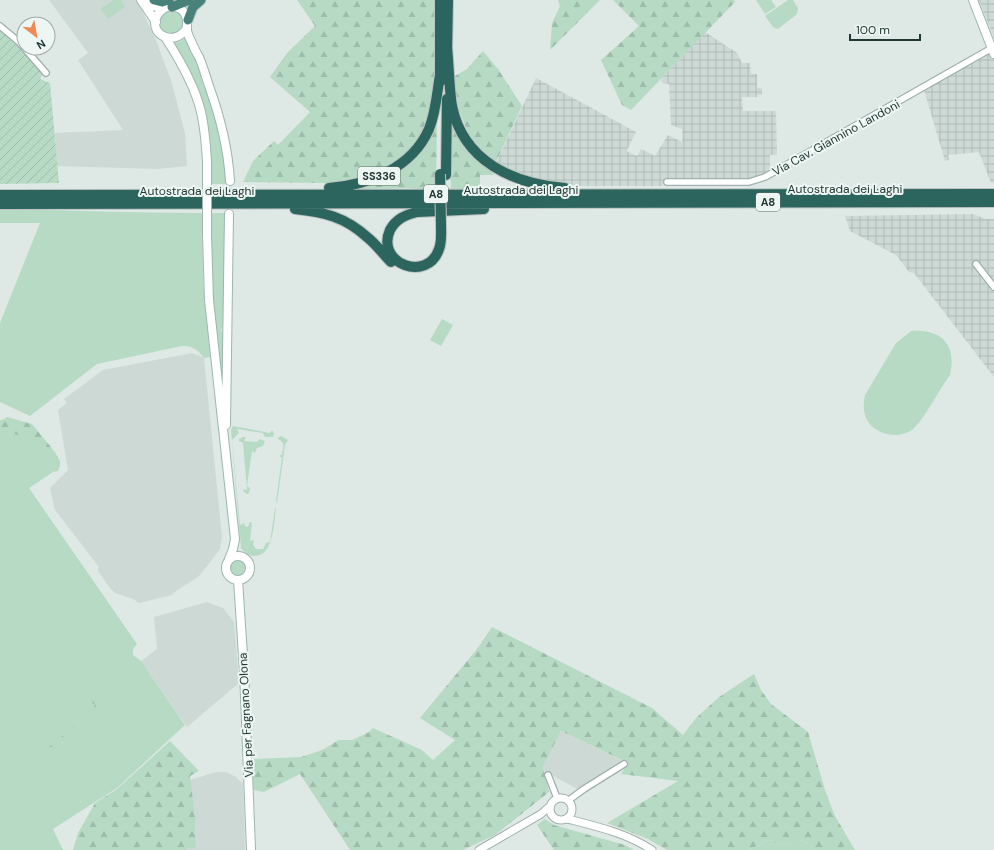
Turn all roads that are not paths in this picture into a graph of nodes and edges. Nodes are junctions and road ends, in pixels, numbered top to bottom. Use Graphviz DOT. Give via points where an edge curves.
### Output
graph roads {
  1 [pos="141,0"];
  2 [pos="146,0"];
  3 [pos="154,0"];
  4 [pos="189,0"];
  5 [pos="201,0"];
  6 [pos="440,0"];
  7 [pos="448,0"];
  8 [pos="973,0"];
  9 [pos="169,5"];
  10 [pos="156,22"];
  11 [pos="187,24"];
  12 [pos="0,26"];
  13 [pos="165,37"];
  14 [pos="447,47"];
  15 [pos="993,52"];
  16 [pos="46,73"];
  17 [pos="440,75"];
  18 [pos="443,174"];
  19 [pos="230,181"];
  20 [pos="667,182"];
  21 [pos="616,194"];
  22 [pos="994,194"];
  23 [pos="0,195"];
  24 [pos="256,199"];
  25 [pos="994,202"];
  26 [pos="541,203"];
  27 [pos="0,204"];
  28 [pos="229,214"];
  29 [pos="444,225"];
  30 [pos="976,264"];
  31 [pos="994,287"];
  32 [pos="226,453"];
  33 [pos="235,539"];
  34 [pos="244,557"];
  35 [pos="229,559"];
  36 [pos="238,580"];
  37 [pos="624,764"];
  38 [pos="548,775"];
  39 [pos="557,798"];
  40 [pos="569,800"];
  41 [pos="550,806"];
  42 [pos="572,810"];
  43 [pos="552,816"];
  44 [pos="536,817"];
  45 [pos="566,819"];
  46 [pos="582,822"];
  47 [pos="251,850"];
  48 [pos="479,850"];
  49 [pos="652,850"];
  1 -- 10 [label="main road"];
  2 -- 9 [label="main road" via="152,6"];
  3 -- 9 [label="highway"];
  4 -- 9 [label="highway"];
  5 -- 11 [label="highway" via="193,7"];
  6 -- 17 [label="highway"];
  7 -- 14 [label="highway"];
  8 -- 15 [label="main road"];
  9 -- 10 [label="main road" via="158,14"];
  9 -- 11 [label="main road" via="182,11"];
  10 -- 13 [label="main road" via="158,31"];
  11 -- 13 [label="main road" via="180,36"];
  11 -- 19 [label="main road" via="190,41 199,58 223,128"];
  12 -- 16 [label="street" via="19,42"];
  13 -- 32 [label="main road, bridge" via="193,88 206,140 209,300"];
  14 -- 18 [label="highway"];
  14 -- 21 [label="highway" via="456,119 462,133 478,155 502,172 524,181 549,187"];
  15 -- 20 [label="street, Via Cav. Giannino Landoni" via="765,177 749,182"];
  17 -- 18 [label="highway"];
  17 -- 24 [label="highway, SS336" via="429,128 411,155 393,169 362,182 337,187 303,188"];
  18 -- 29 [label="highway"];
  21 -- 22 [label="highway, Autostrada dei Laghi / A8"];
  21 -- 24 [label="highway, Autostrada dei Laghi / A8"];
  23 -- 24 [label="highway, Autostrada dei Laghi / A8"];
  24 -- 26 [label="highway, Autostrada dei Laghi / A8"];
  24 -- 27 [label="highway, Autostrada dei Laghi / A8"];
  24 -- 29 [label="highway" via="323,212 343,220 356,227 394,265 411,272 427,270 440,260 446,241"];
  25 -- 26 [label="highway, Autostrada dei Laghi / A8"];
  26 -- 29 [label="highway" via="517,208 417,212 406,215 392,226 387,242 388,250 404,265 425,265 435,257 439,249"];
  28 -- 32 [label="main road"];
  30 -- 31 [label="street"];
  32 -- 33 [label="main road"];
  33 -- 34 [label="main road"];
  33 -- 35 [label="main road"];
  34 -- 35 [label="main road" via="236,556"];
  34 -- 36 [label="main road" via="250,565 249,572 245,578"];
  35 -- 36 [label="main road" via="225,567 227,574 231,579"];
  36 -- 47 [label="main road, Via per Fagnano Olona"];
  37 -- 40 [label="street"];
  38 -- 39 [label="street"];
  39 -- 40 [label="street"];
  39 -- 41 [label="street"];
  40 -- 42 [label="street"];
  41 -- 43 [label="street"];
  41 -- 44 [label="street"];
  42 -- 45 [label="street"];
  42 -- 46 [label="street"];
  43 -- 44 [label="street"];
  43 -- 45 [label="street" via="559,820"];
  44 -- 48 [label="street"];
  45 -- 46 [label="street"];
  46 -- 49 [label="street" via="625,836"];
}
